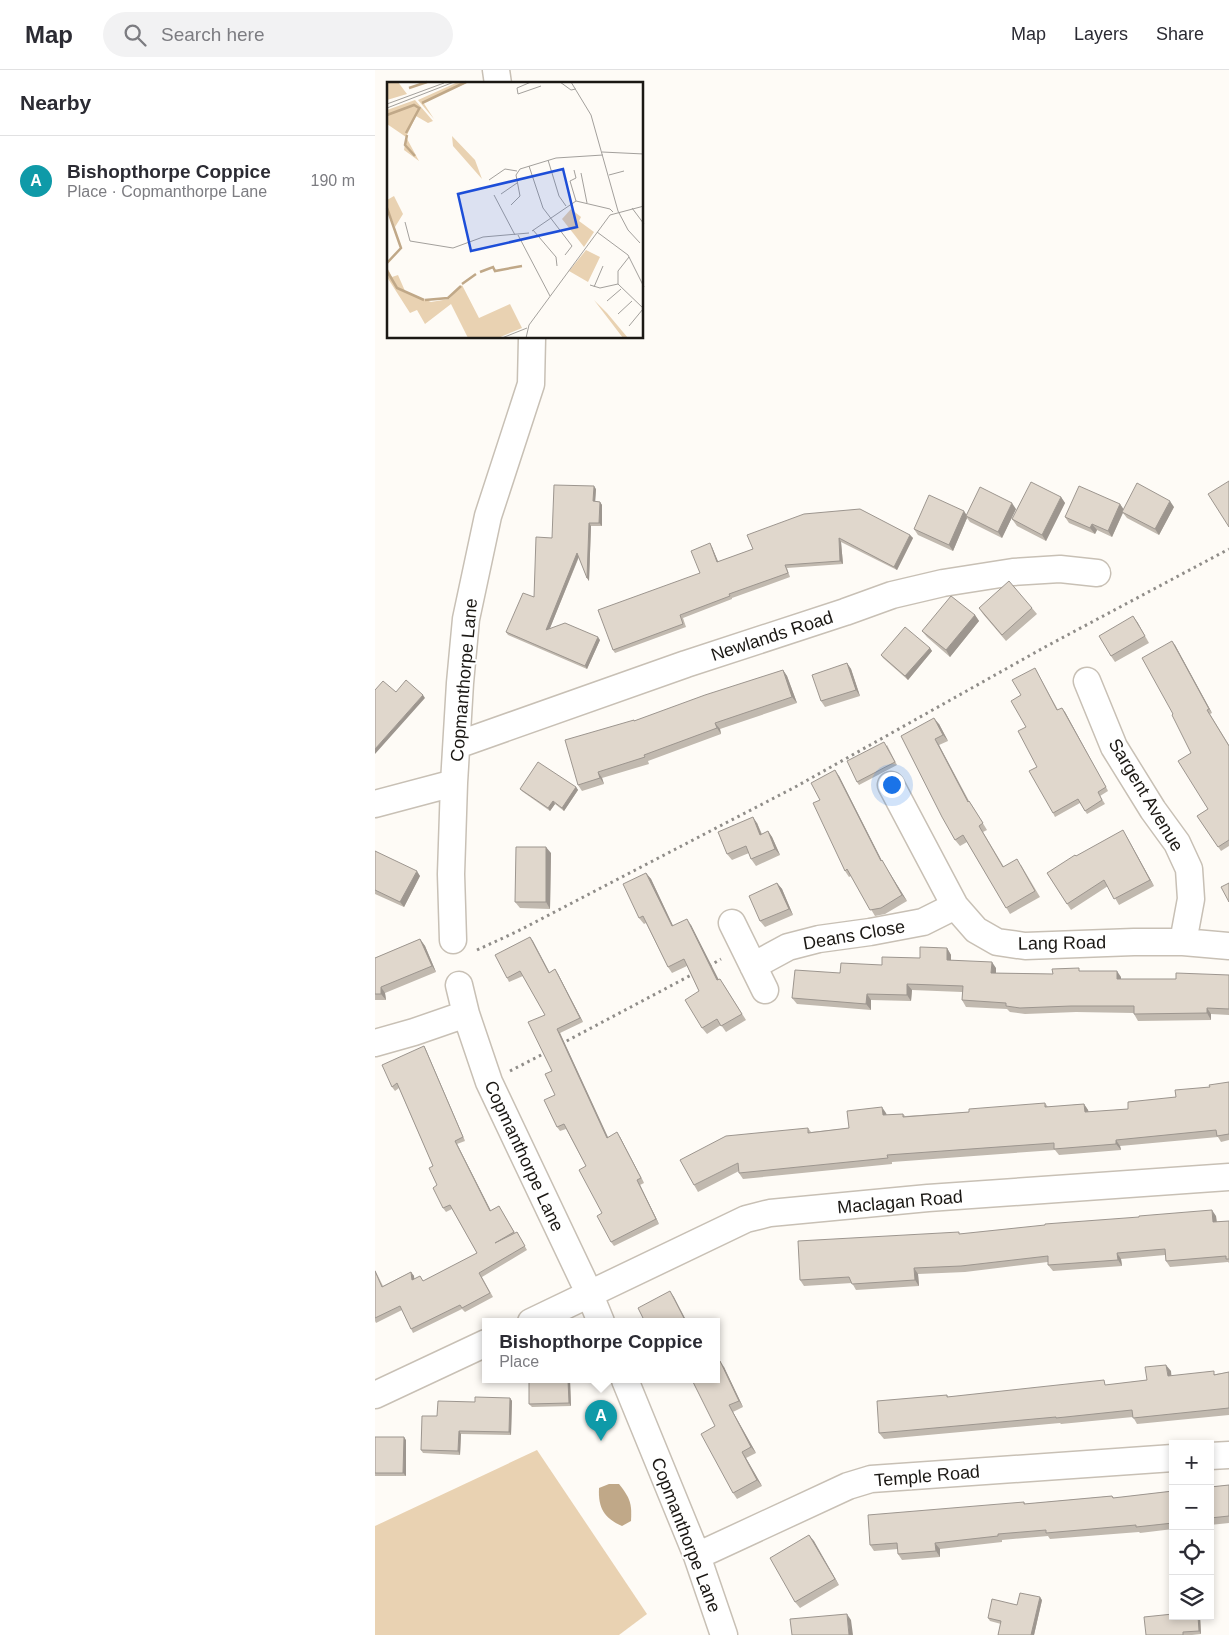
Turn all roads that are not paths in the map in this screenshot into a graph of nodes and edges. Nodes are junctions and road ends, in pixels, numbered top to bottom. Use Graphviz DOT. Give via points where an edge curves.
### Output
graph roads {
  1 [pos="532,339"];
  2 [pos="1097,573"];
  3 [pos="1087,681"];
  4 [pos="457,745"];
  5 [pos="454,783"];
  6 [pos="891,785"];
  7 [pos="375,804"];
  8 [pos="955,906"];
  9 [pos="732,922"];
  10 [pos="1183,942"];
  11 [pos="463,946"];
  12 [pos="1229,946"];
  13 [pos="749,957"];
  14 [pos="459,985"];
  15 [pos="765,990"];
  16 [pos="466,1014"];
  17 [pos="375,1043"];
  18 [pos="1229,1177"];
  19 [pos="590,1295"];
  20 [pos="540,1318"];
  21 [pos="599,1318"];
  22 [pos="482,1345"];
  23 [pos="626,1383"];
  24 [pos="375,1395"];
  25 [pos="1229,1454"];
  26 [pos="1214,1456"];
  27 [pos="1169,1458"];
  28 [pos="697,1556"];
  29 [pos="724,1635"];
  1 -- 4 [label="street, Copmanthorpe Lane" via="531,384 487,516 466,619"];
  2 -- 4 [label="street, Newlands Road" via="1060,569 1013,572 892,595"];
  3 -- 10 [label="street, Sargent Avenue" via="1113,747 1177,843 1189,869 1191,899"];
  4 -- 5 [label="street, Copmanthorpe Lane"];
  5 -- 7 [label="street"];
  5 -- 11 [label="street, Copmanthorpe Lane" via="451,874"];
  6 -- 8 [label="street, Lang Road"];
  8 -- 10 [label="street, Lang Road" via="976,930 997,942 1025,946"];
  8 -- 13 [label="street, Deans Close" via="923,922 819,939"];
  9 -- 13 [label="street"];
  10 -- 12 [label="street, Lang Road"];
  13 -- 15 [label="street"];
  14 -- 16 [label="street, Copmanthorpe Lane"];
  16 -- 17 [label="street"];
  16 -- 19 [label="street, Copmanthorpe Lane" via="489,1082"];
  18 -- 19 [label="street, Maclagan Road" via="928,1198 770,1213 746,1219"];
  19 -- 20 [label="street, Maclagan Road"];
  19 -- 21 [label="street, Copmanthorpe Lane"];
  22 -- 24 [label="street"];
  23 -- 28 [label="street, Copmanthorpe Lane"];
  25 -- 26 [label="street"];
  27 -- 28 [label="street, Temple Road" via="871,1479 848,1486"];
  28 -- 29 [label="street, Copmanthorpe Lane"];
}
